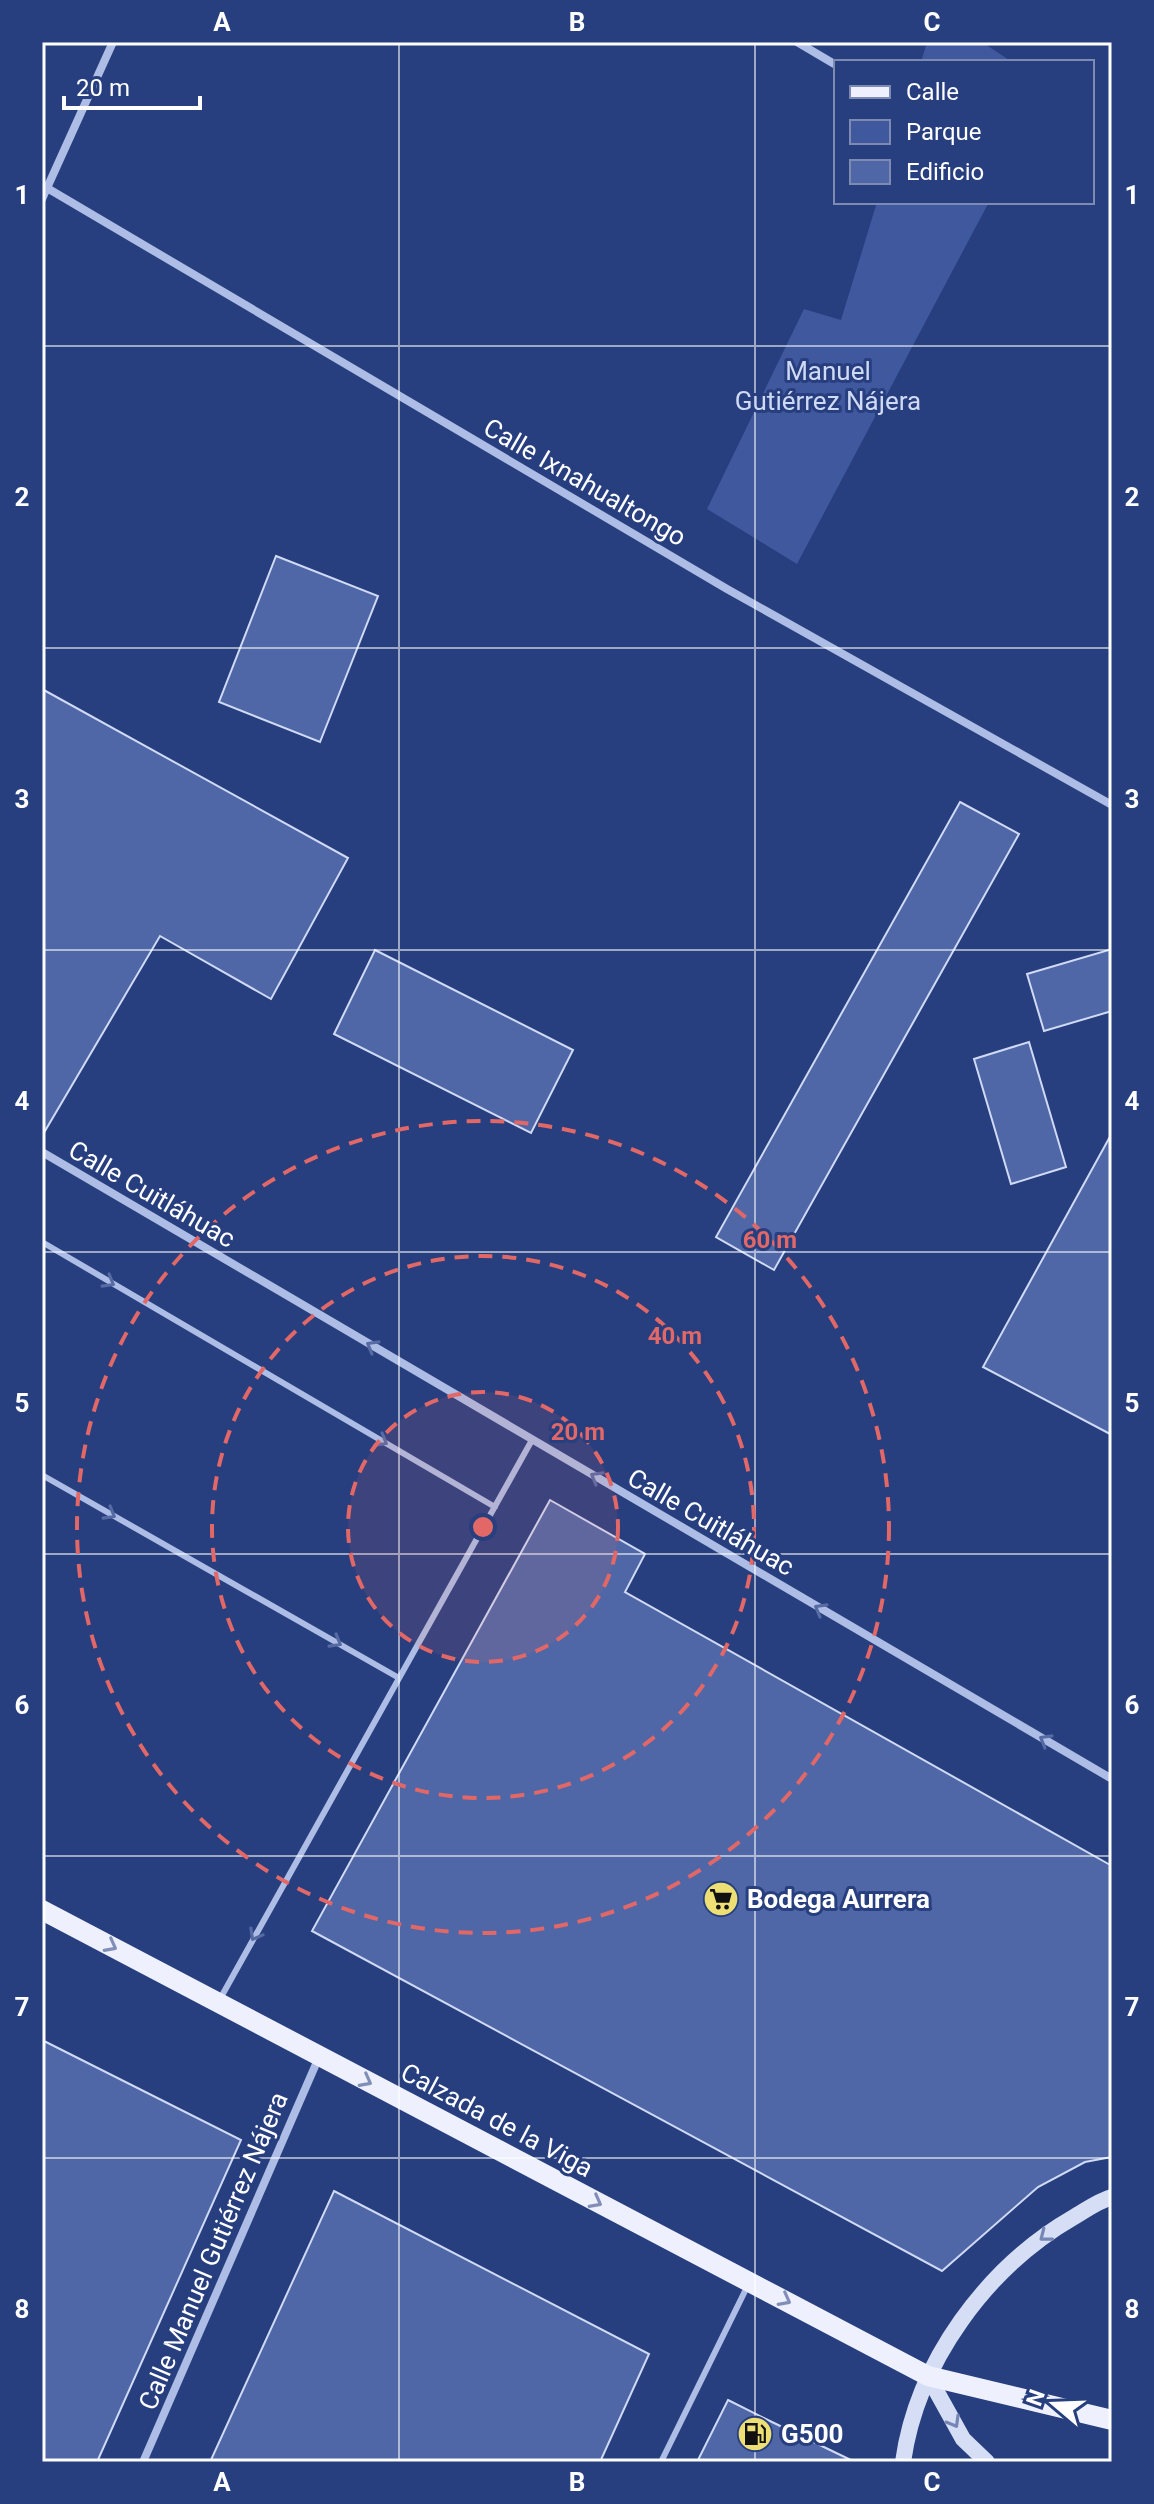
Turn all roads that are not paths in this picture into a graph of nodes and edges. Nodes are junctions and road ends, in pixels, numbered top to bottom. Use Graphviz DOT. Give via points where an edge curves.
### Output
graph roads {
  1 [pos="113,42"];
  2 [pos="797,42"];
  3 [pos="834,64"];
  4 [pos="44,187"];
  5 [pos="42,199"];
  6 [pos="1112,805"];
  7 [pos="42,1152"];
  8 [pos="42,1242"];
  9 [pos="532,1440"];
  10 [pos="42,1475"];
  11 [pos="495,1507"];
  12 [pos="399,1678"];
  13 [pos="1112,1779"];
  14 [pos="42,1910"];
  15 [pos="218,2003"];
  16 [pos="319,2057"];
  17 [pos="1112,2197"];
  18 [pos="749,2281"];
  19 [pos="928,2376"];
  20 [pos="1112,2420"];
  21 [pos="143,2462"];
  22 [pos="661,2462"];
  23 [pos="903,2462"];
  24 [pos="987,2462"];
  1 -- 4 [label="street"];
  2 -- 3 [label="street"];
  4 -- 5 [label="street"];
  4 -- 6 [label="street, Calle Ixnahualtongo" via="727,589"];
  9 -- 7 [label="street, Calle Cuitláhuac, one-way"];
  8 -- 11 [label="lane, one-way"];
  9 -- 11 [label="lane"];
  13 -- 9 [label="street, Calle Cuitláhuac, one-way"];
  10 -- 12 [label="lane, one-way"];
  11 -- 12 [label="lane"];
  12 -- 15 [label="lane, one-way"];
  14 -- 15 [label="main road, Calzada de la Viga, one-way"];
  15 -- 16 [label="main road, Calzada de la Viga"];
  16 -- 18 [label="main road, Calzada de la Viga, one-way"];
  16 -- 21 [label="street, Calle Manuel Gutiérrez Nájera"];
  17 -- 19 [label="street, one-way" via="1048,2232 984,2288"];
  18 -- 19 [label="main road, Calzada de la Viga, one-way"];
  18 -- 22 [label="lane"];
  19 -- 20 [label="main road, Calzada de la Viga"];
  19 -- 23 [label="street"];
  19 -- 24 [label="street, one-way" via="963,2439"];
}
